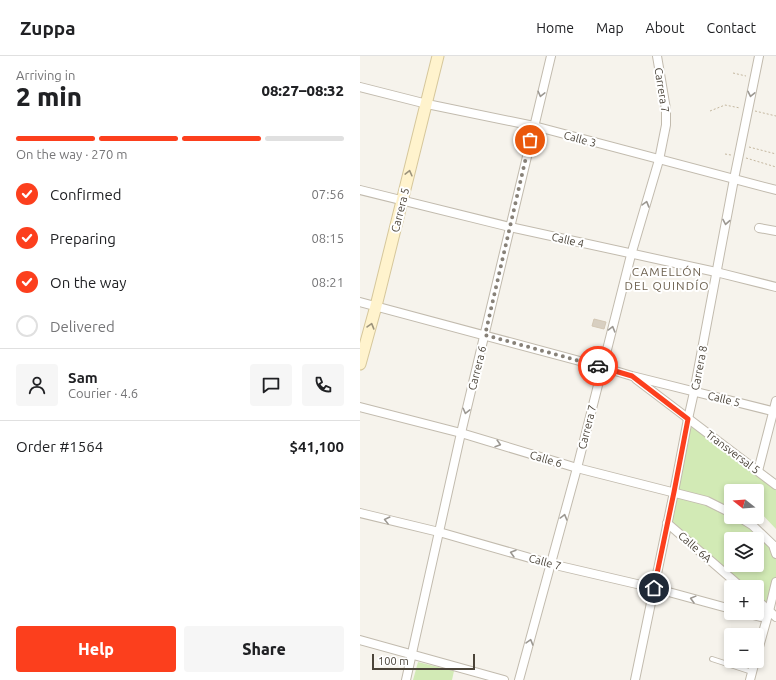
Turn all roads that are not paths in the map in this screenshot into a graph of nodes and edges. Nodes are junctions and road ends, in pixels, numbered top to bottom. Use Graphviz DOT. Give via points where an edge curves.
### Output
graph roads {
  1 [pos="438,56"];
  2 [pos="551,56"];
  3 [pos="657,56"];
  4 [pos="759,56"];
  5 [pos="360,87"];
  6 [pos="426,104"];
  7 [pos="534,126"];
  8 [pos="659,160"];
  9 [pos="734,179"];
  10 [pos="360,190"];
  11 [pos="776,190"];
  12 [pos="402,200"];
  13 [pos="510,227"];
  14 [pos="759,228"];
  15 [pos="776,232"];
  16 [pos="631,254"];
  17 [pos="716,272"];
  18 [pos="776,287"];
  19 [pos="360,302"];
  20 [pos="376,306"];
  21 [pos="485,335"];
  22 [pos="360,364"];
  23 [pos="602,367"];
  24 [pos="632,376"];
  25 [pos="694,392"];
  26 [pos="776,401"];
  27 [pos="360,407"];
  28 [pos="775,412"];
  29 [pos="688,419"];
  30 [pos="461,433"];
  31 [pos="577,468"];
  32 [pos="758,471"];
  33 [pos="775,483"];
  34 [pos="674,492"];
  35 [pos="724,509"];
  36 [pos="360,513"];
  37 [pos="667,523"];
  38 [pos="750,524"];
  39 [pos="439,532"];
  40 [pos="776,554"];
  41 [pos="551,564"];
  42 [pos="733,580"];
  43 [pos="776,584"];
  44 [pos="654,588"];
  45 [pos="764,606"];
  46 [pos="724,607"];
  47 [pos="769,611"];
  48 [pos="764,616"];
  49 [pos="776,617"];
  50 [pos="764,629"];
  51 [pos="360,640"];
  52 [pos="412,654"];
  53 [pos="712,659"];
  54 [pos="753,668"];
  55 [pos="752,672"];
  56 [pos="406,680"];
  57 [pos="504,680"];
  58 [pos="519,680"];
  59 [pos="635,680"];
  60 [pos="750,680"];
  1 -- 6 [label="main road, Carrera 5"];
  2 -- 7 [label="street, Carrera 6, one-way"];
  3 -- 8 [label="street, Carrera 7" via="666,109 666,125"];
  4 -- 9 [label="street, Carrera 8, one-way"];
  5 -- 6 [label="street, Calle 3"];
  6 -- 7 [label="street, Calle 3"];
  12 -- 6 [label="main road, Carrera 5, one-way"];
  7 -- 8 [label="street, Calle 3"];
  7 -- 13 [label="street, Carrera 6"];
  8 -- 9 [label="street, Calle 3"];
  16 -- 8 [label="street, Carrera 7, one-way"];
  9 -- 11 [label="street, Calle 3"];
  9 -- 17 [label="street, Carrera 8, one-way"];
  10 -- 12 [label="street, Calle 4"];
  12 -- 13 [label="street, Calle 4"];
  12 -- 20 [label="main road, Carrera 5"];
  13 -- 16 [label="street, Calle 4"];
  13 -- 21 [label="street, Carrera 6"];
  14 -- 15 [label="street"];
  16 -- 17 [label="street, Calle 4"];
  23 -- 16 [label="street, Carrera 7, one-way"];
  17 -- 18 [label="street, Calle 4"];
  17 -- 25 [label="street, Carrera 8"];
  19 -- 20 [label="street, Calle 5"];
  20 -- 21 [label="street, Calle 5"];
  22 -- 20 [label="main road, Carrera 5, one-way"];
  21 -- 23 [label="street, Calle 5"];
  21 -- 30 [label="street, Carrera 6, one-way"];
  23 -- 24 [label="street, Calle 5"];
  23 -- 31 [label="street, Carrera 7"];
  24 -- 25 [label="street, Calle 5"];
  24 -- 29 [label="street, Transversal 5"];
  25 -- 28 [label="street, Calle 5"];
  25 -- 29 [label="street, Carrera 8"];
  26 -- 28 [label="street"];
  27 -- 30 [label="street, Calle 6"];
  28 -- 32 [label="street"];
  29 -- 32 [label="street, Transversal 5"];
  29 -- 34 [label="street, Carrera 8"];
  30 -- 31 [label="street, Calle 6, one-way"];
  30 -- 39 [label="street, Carrera 6"];
  31 -- 34 [label="street, Calle 6"];
  41 -- 31 [label="street, Carrera 7, one-way"];
  32 -- 33 [label="street, Transversal 5"];
  34 -- 35 [label="street, Calle 6"];
  34 -- 37 [label="street, Carrera 8"];
  39 -- 36 [label="street, Calle 7, one-way"];
  37 -- 42 [label="street, Calle 6A"];
  37 -- 44 [label="street, Carrera 8"];
  38 -- 40 [label="street" via="773,545"];
  41 -- 39 [label="street, Calle 7, one-way"];
  39 -- 52 [label="street, Carrera 6"];
  41 -- 44 [label="street, Calle 7"];
  58 -- 41 [label="street, Carrera 7, one-way"];
  43 -- 47 [label="street"];
  46 -- 44 [label="street, Calle 7, one-way"];
  44 -- 59 [label="street, Carrera 8"];
  45 -- 47 [label="street"];
  47 -- 48 [label="street"];
  47 -- 49 [label="street"];
  47 -- 50 [label="street"];
  51 -- 52 [label="street"];
  52 -- 56 [label="street, Carrera 6"];
  52 -- 57 [label="street"];
  53 -- 55 [label="lane"];
  54 -- 55 [label="street"];
  55 -- 60 [label="street"];
}
